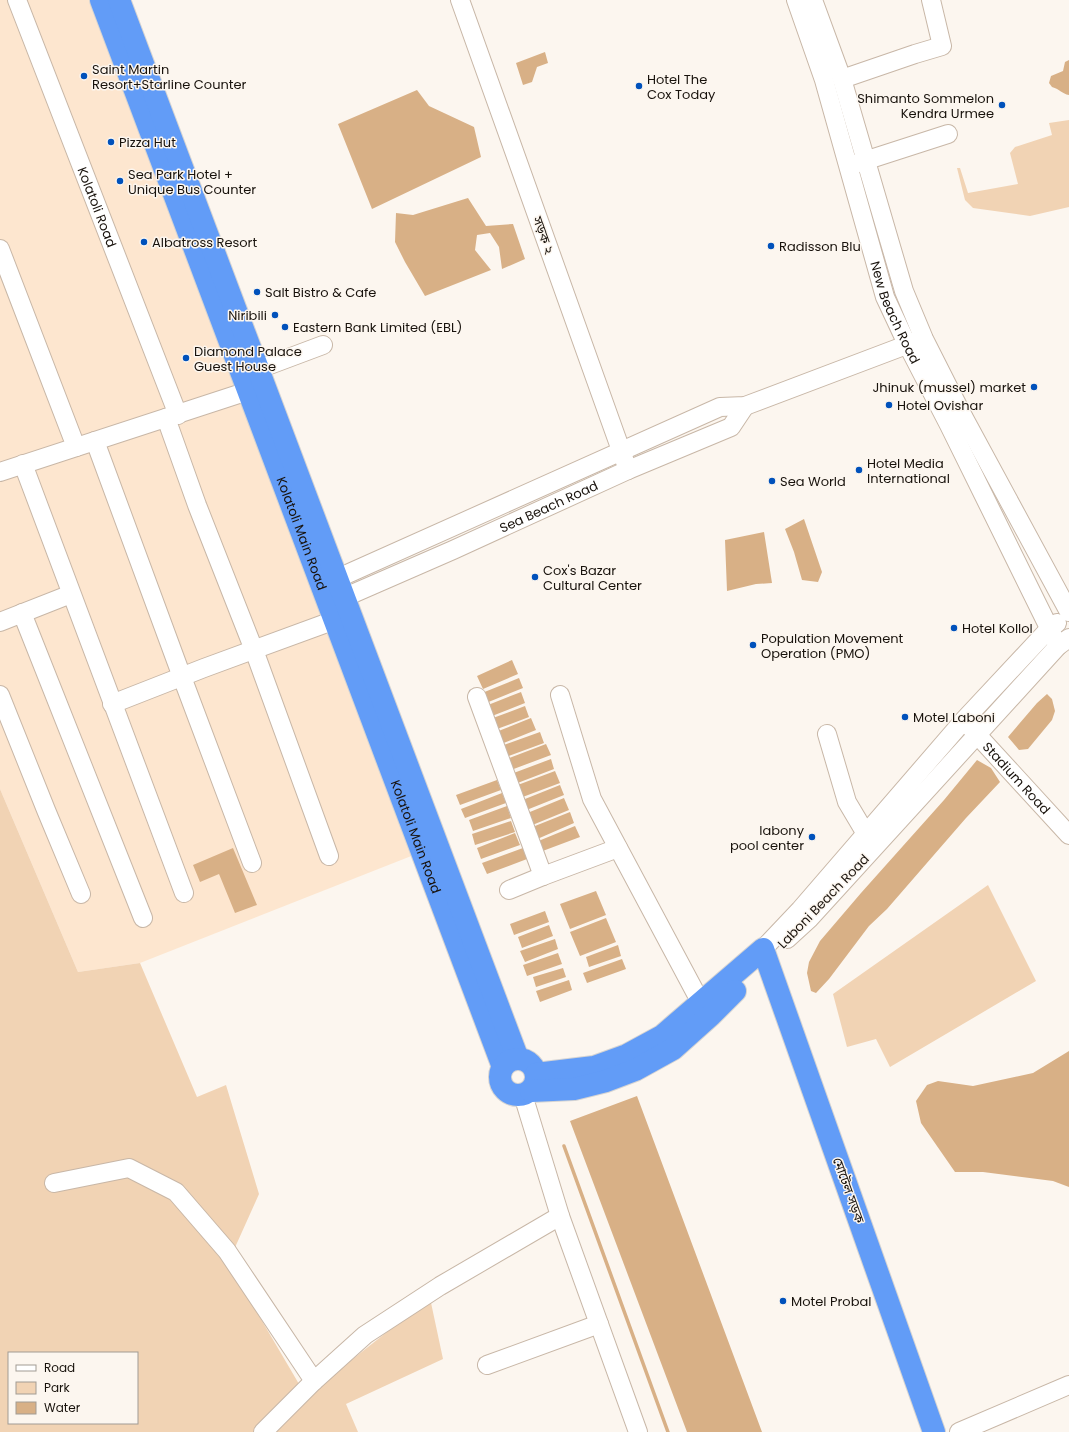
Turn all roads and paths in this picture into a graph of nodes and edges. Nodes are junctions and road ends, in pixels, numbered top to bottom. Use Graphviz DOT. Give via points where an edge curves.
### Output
graph roads {
  1 [pos="18,0"];
  2 [pos="101,0"];
  3 [pos="119,0"];
  4 [pos="460,0"];
  5 [pos="796,0"];
  6 [pos="813,0"];
  7 [pos="931,0"];
  8 [pos="842,79"];
  9 [pos="948,134"];
  10 [pos="866,161"];
  11 [pos="848,165"];
  12 [pos="0,249"];
  13 [pos="924,339"];
  14 [pos="907,344"];
  15 [pos="323,345"];
  16 [pos="259,369"];
  17 [pos="248,391"];
  18 [pos="745,406"];
  19 [pos="172,417"];
  20 [pos="96,441"];
  21 [pos="76,447"];
  22 [pos="620,451"];
  23 [pos="23,464"];
  24 [pos="628,470"];
  25 [pos="0,472"];
  26 [pos="482,514"];
  27 [pos="491,533"];
  28 [pos="340,588"];
  29 [pos="71,594"];
  30 [pos="1069,612"];
  31 [pos="22,614"];
  32 [pos="335,620"];
  33 [pos="0,622"];
  34 [pos="1049,629"];
  35 [pos="1064,642"];
  36 [pos="254,650"];
  37 [pos="182,677"];
  38 [pos="0,695"];
  39 [pos="560,695"];
  40 [pos="477,697"];
  41 [pos="112,704"];
  42 [pos="964,720"];
  43 [pos="827,734"];
  44 [pos="977,736"];
  45 [pos="866,834"];
  46 [pos="1069,835"];
  47 [pos="618,848"];
  48 [pos="329,856"];
  49 [pos="252,863"];
  50 [pos="543,876"];
  51 [pos="509,890"];
  52 [pos="184,893"];
  53 [pos="81,894"];
  54 [pos="447,894"];
  55 [pos="143,918"];
  56 [pos="765,954"];
  57 [pos="701,1003"];
  58 [pos="510,1063"];
  59 [pos="530,1087"];
  60 [pos="54,1183"];
  61 [pos="560,1216"];
  62 [pos="599,1324"];
  63 [pos="486,1365"];
  64 [pos="314,1381"];
  65 [pos="1069,1385"];
  66 [pos="263,1432"];
  67 [pos="638,1432"];
  68 [pos="934,1432"];
  69 [pos="959,1432"];
  1 -- 19 [label="street, Kolatoli Road"];
  2 -- 17 [label="highway, Kolatoli Main Road"];
  3 -- 16 [label="highway, Kolatoli Main Road"];
  4 -- 22 [label="street, সড়ক ২"];
  5 -- 11 [label="street, New Beach Road" via="824,80"];
  6 -- 8 [label="street, New Beach Road"];
  7 -- 8 [label="street" via="942,46"];
  8 -- 10 [label="street, New Beach Road"];
  9 -- 10 [label="street"];
  10 -- 11 [label="street"];
  10 -- 13 [label="street, New Beach Road" via="904,291"];
  11 -- 14 [label="street, New Beach Road" via="885,297"];
  12 -- 21 [label="street"];
  13 -- 14 [label="street, Sea Beach Road"];
  13 -- 30 [label="street, New Beach Road"];
  14 -- 18 [label="street, Sea Beach Road"];
  14 -- 34 [label="street, New Beach Road"];
  15 -- 16 [label="street"];
  16 -- 28 [label="highway, Kolatoli Main Road"];
  17 -- 19 [label="street"];
  17 -- 32 [label="highway, Kolatoli Main Road"];
  18 -- 22 [label="street, Sea Beach Road" via="720,407"];
  18 -- 24 [label="street, Sea Beach Road" via="731,427"];
  19 -- 20 [label="street"];
  19 -- 36 [label="street, Kolatoli Road" via="197,505"];
  20 -- 21 [label="street"];
  20 -- 37 [label="street"];
  21 -- 23 [label="street"];
  22 -- 24 [label="street, সড়ক ২"];
  22 -- 26 [label="street, Sea Beach Road"];
  23 -- 25 [label="street"];
  23 -- 29 [label="street"];
  24 -- 27 [label="street, Sea Beach Road"];
  26 -- 27 [label="street"];
  26 -- 28 [label="street, Sea Beach Road"];
  27 -- 28 [label="street, Sea Beach Road"];
  28 -- 54 [label="highway, Kolatoli Main Road"];
  29 -- 31 [label="street"];
  29 -- 41 [label="street"];
  30 -- 34 [label="street, Laboni Beach Road"];
  31 -- 33 [label="street"];
  31 -- 55 [label="street"];
  32 -- 36 [label="street"];
  32 -- 54 [label="highway, Kolatoli Main Road"];
  34 -- 35 [label="street, New Beach Road"];
  34 -- 42 [label="street, Laboni Beach Road"];
  35 -- 44 [label="street, Laboni Beach Road"];
  36 -- 37 [label="street"];
  36 -- 48 [label="street, Kolatoli Road"];
  37 -- 41 [label="street"];
  37 -- 49 [label="street"];
  38 -- 53 [label="street"];
  39 -- 47 [label="street" via="592,799"];
  40 -- 50 [label="street"];
  41 -- 52 [label="street"];
  42 -- 44 [label="street, Stadium Road"];
  42 -- 45 [label="street, Laboni Beach Road"];
  43 -- 45 [label="street" via="847,802"];
  44 -- 46 [label="street, Stadium Road"];
  44 -- 56 [label="street, Laboni Beach Road" via="810,918"];
  45 -- 56 [label="street, Laboni Beach Road"];
  47 -- 50 [label="street"];
  47 -- 57 [label="street"];
  50 -- 51 [label="street"];
  54 -- 58 [label="highway, Kolatoli Main Road"];
  56 -- 57 [label="highway, Laboni Beach Road"];
  56 -- 59 [label="highway, Laboni Beach Road" via="711,1015 673,1048 635,1070 574,1089"];
  56 -- 68 [label="highway, মোটেল সড়ক"];
  57 -- 59 [label="highway, Laboni Beach Road" via="662,1036 627,1055"];
  58 -- 59 [label="highway" via="526,1060 533,1066"];
  58 -- 59 [label="highway" via="500,1075 501,1084 506,1091 514,1095"];
  59 -- 61 [label="street"];
  60 -- 64 [label="street" via="129,1168 176,1192 227,1251"];
  61 -- 62 [label="street"];
  61 -- 64 [label="street" via="440,1286 365,1335"];
  62 -- 63 [label="street"];
  62 -- 67 [label="street"];
  64 -- 66 [label="street"];
  65 -- 69 [label="street"];
}
